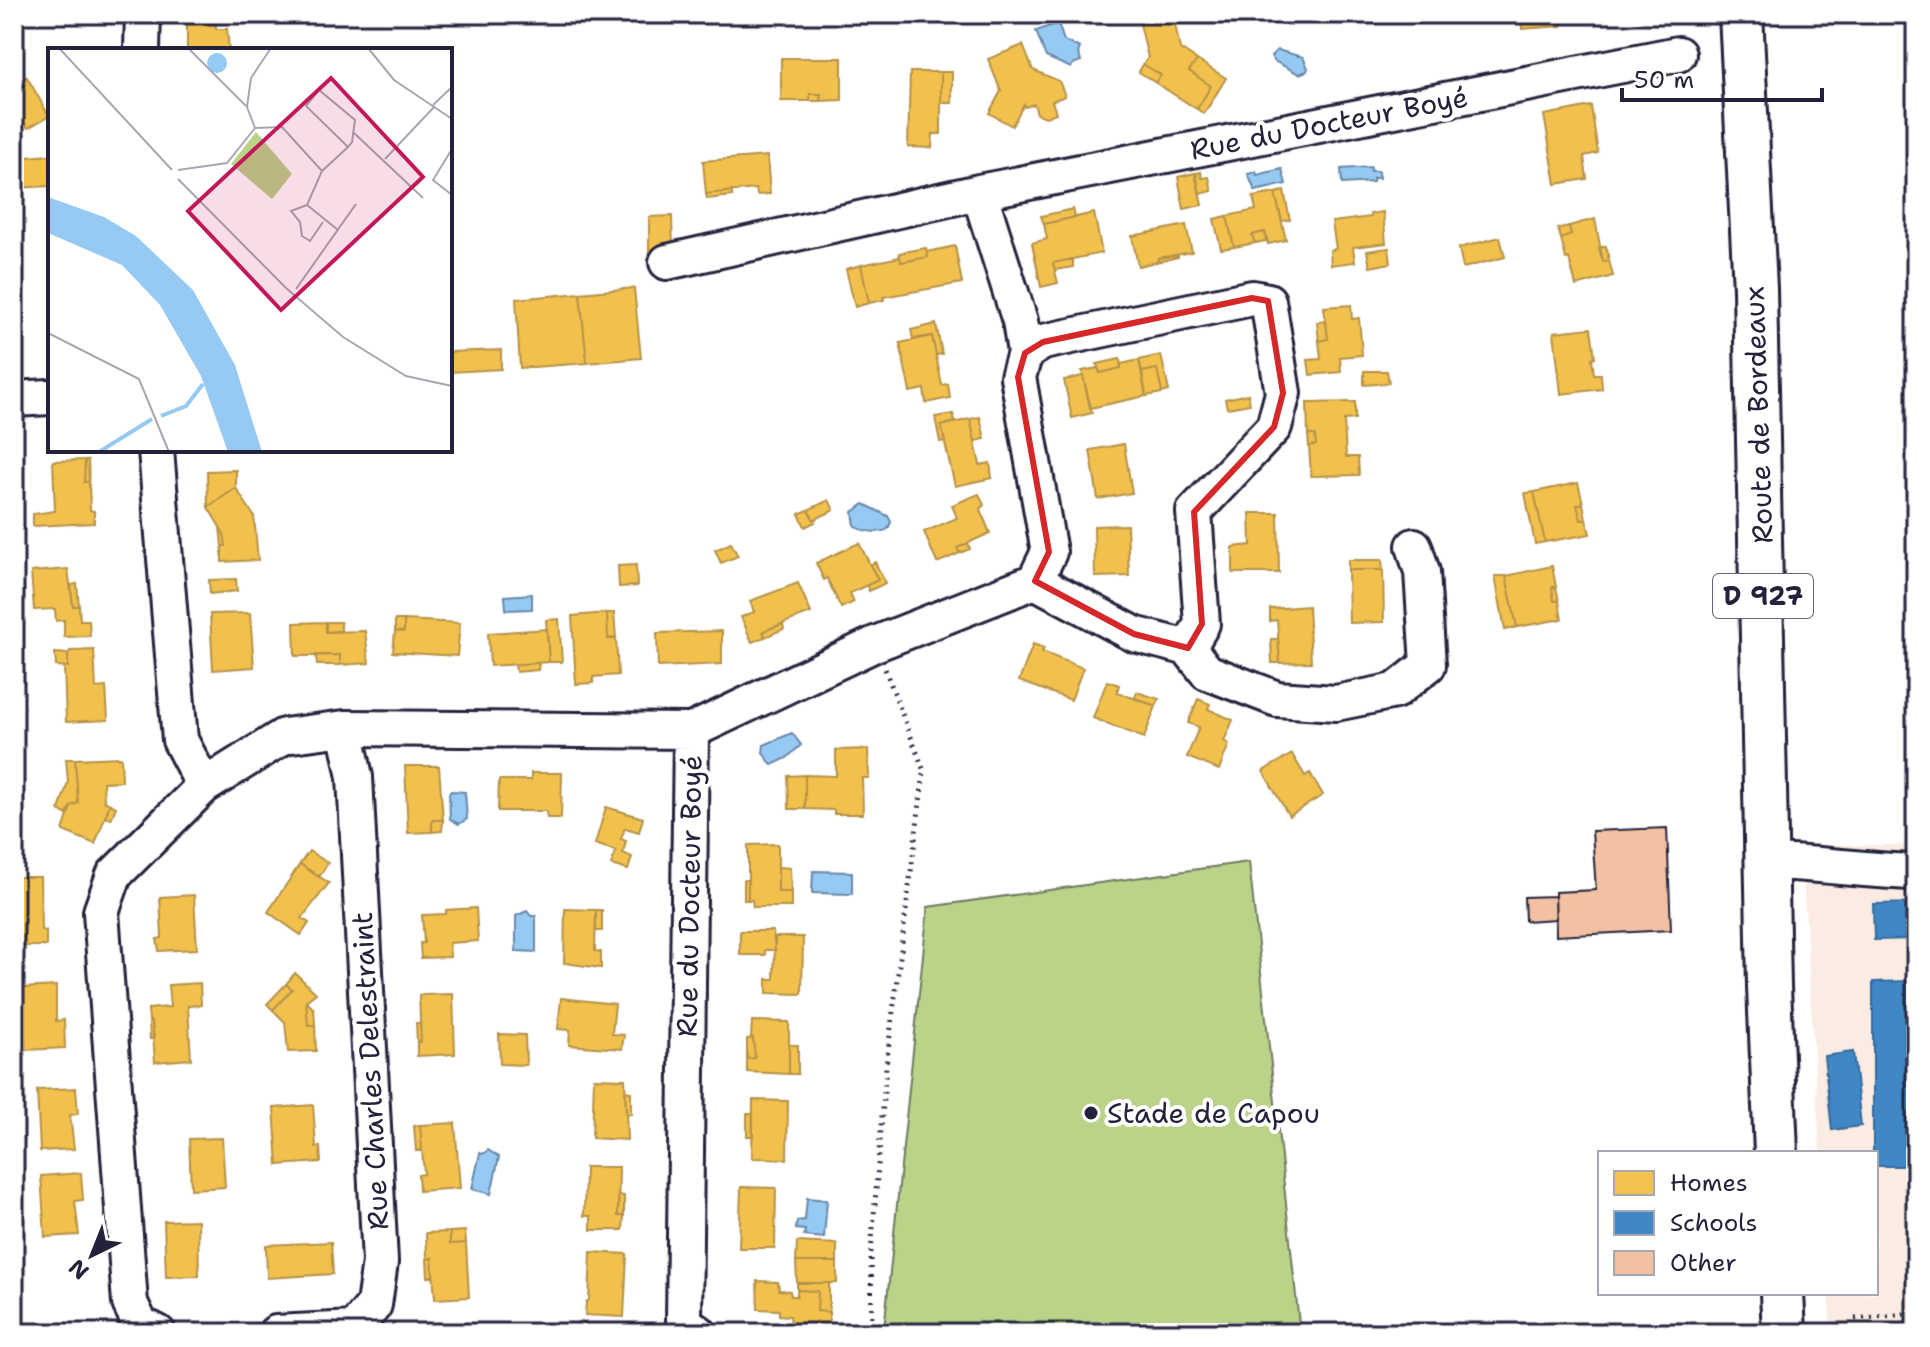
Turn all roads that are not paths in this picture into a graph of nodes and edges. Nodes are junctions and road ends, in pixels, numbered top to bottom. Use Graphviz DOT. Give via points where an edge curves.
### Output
graph roads {
  1 [pos="143,14"];
  2 [pos="1741,14"];
  3 [pos="142,48"];
  4 [pos="1678,54"];
  5 [pos="979,192"];
  6 [pos="667,262"];
  7 [pos="1025,353"];
  8 [pos="48,397"];
  9 [pos="14,399"];
  10 [pos="156,452"];
  11 [pos="1414,546"];
  12 [pos="1035,581"];
  13 [pos="1188,648"];
  14 [pos="345,728"];
  15 [pos="691,731"];
  16 [pos="204,786"];
  17 [pos="1767,862"];
  18 [pos="1916,872"];
  19 [pos="1776,1151"];
  20 [pos="1782,1295"];
  21 [pos="158,1333"];
  22 [pos="276,1333"];
  23 [pos="699,1333"];
  24 [pos="1784,1333"];
  1 -- 3 [label="street"];
  2 -- 17 [label="main road, Route de Bordeaux / D 927" via="1755,289"];
  4 -- 5 [label="street, Rue du Docteur Boyé"];
  5 -- 6 [label="street, Rue du Docteur Boyé"];
  5 -- 7 [label="street"];
  7 -- 12 [label="street" via="1018,377 1049,552"];
  7 -- 13 [label="street" via="1043,342 1087,332 1252,298 1268,301 1283,393 1274,427 1194,512 1202,624"];
  8 -- 9 [label="street"];
  10 -- 16 [label="street" via="180,740"];
  11 -- 13 [label="street" via="1422,572 1428,665 1395,691 1336,703 1277,699 1207,672"];
  12 -- 13 [label="street" via="1134,634"];
  12 -- 15 [label="street, Rue du Docteur Boyé" via="875,644"];
  14 -- 15 [label="street"];
  14 -- 16 [label="street" via="284,736"];
  14 -- 22 [label="street, Rue Charles Delestraint" via="355,777 380,1262 374,1305 354,1329"];
  15 -- 23 [label="street, Rue du Docteur Boyé" via="684,1322"];
  16 -- 21 [label="street" via="114,875 101,912 130,1303 140,1324"];
  17 -- 18 [label="street"];
  17 -- 19 [label="main road, Route de Bordeaux / D 927"];
  20 -- 24 [label="main road"];
}
